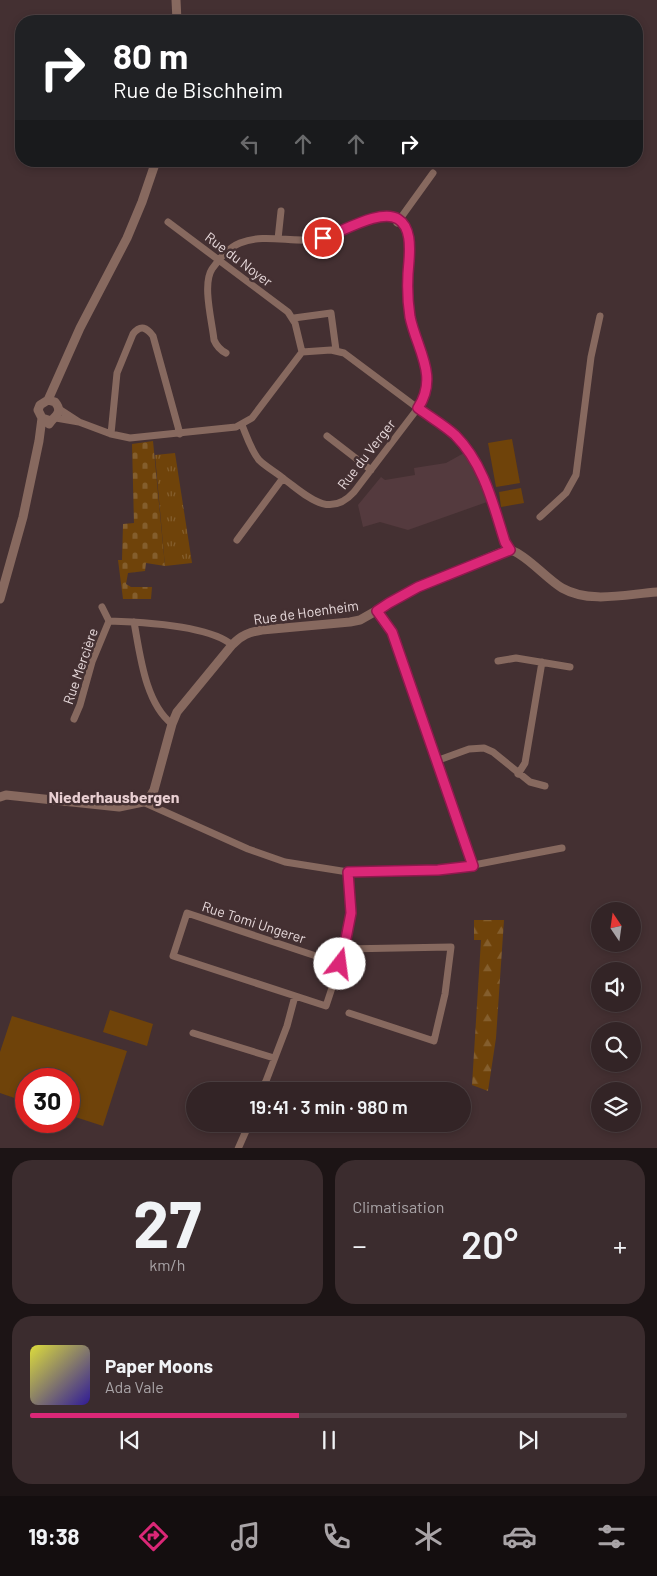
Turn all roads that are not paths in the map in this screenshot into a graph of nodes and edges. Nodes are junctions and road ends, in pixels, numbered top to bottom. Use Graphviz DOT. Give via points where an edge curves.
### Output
graph roads {
  1 [pos="176,0"];
  2 [pos="177,15"];
  3 [pos="154,167"];
  4 [pos="433,174"];
  5 [pos="281,212"];
  6 [pos="398,221"];
  7 [pos="168,222"];
  8 [pos="278,239"];
  9 [pos="219,260"];
  10 [pos="600,316"];
  11 [pos="294,318"];
  12 [pos="336,350"];
  13 [pos="302,352"];
  14 [pos="226,353"];
  15 [pos="54,404"];
  16 [pos="418,408"];
  17 [pos="50,419"];
  18 [pos="79,422"];
  19 [pos="242,425"];
  20 [pos="111,434"];
  21 [pos="180,434"];
  22 [pos="326,436"];
  23 [pos="371,470"];
  24 [pos="283,478"];
  25 [pos="540,517"];
  26 [pos="236,540"];
  27 [pos="510,550"];
  28 [pos="657,592"];
  29 [pos="0,598"];
  30 [pos="102,606"];
  31 [pos="377,611"];
  32 [pos="109,621"];
  33 [pos="134,622"];
  34 [pos="232,645"];
  35 [pos="498,661"];
  36 [pos="542,662"];
  37 [pos="570,667"];
  38 [pos="74,719"];
  39 [pos="172,724"];
  40 [pos="436,761"];
  41 [pos="518,774"];
  42 [pos="545,786"];
  43 [pos="0,797"];
  44 [pos="142,802"];
  45 [pos="562,848"];
  46 [pos="473,866"];
  47 [pos="348,872"];
  48 [pos="344,949"];
  49 [pos="340,964"];
  50 [pos="295,996"];
  51 [pos="349,1013"];
  52 [pos="193,1033"];
  53 [pos="274,1058"];
  54 [pos="265,1082"];
  55 [pos="245,1132"];
  56 [pos="238,1148"];
  1 -- 2 [label="street"];
  3 -- 15 [label="street" via="127,238 80,328 62,372"];
  4 -- 6 [label="street"];
  5 -- 8 [label="street"];
  6 -- 8 [label="street" via="385,216 323,238"];
  6 -- 16 [label="street, Rue du Verger" via="406,231 410,248 408,306 427,372 426,390"];
  7 -- 9 [label="street, Rue du Noyer"];
  8 -- 9 [label="street" via="241,243"];
  9 -- 11 [label="street, Rue du Noyer"];
  9 -- 14 [label="street" via="209,274 208,287 214,340"];
  10 -- 25 [label="street" via="591,357 576,475 566,493"];
  11 -- 12 [label="street" via="331,313"];
  11 -- 13 [label="street"];
  12 -- 13 [label="street"];
  12 -- 16 [label="street" via="344,352"];
  13 -- 19 [label="street" via="252,418"];
  15 -- 17 [label="street" via="59,414"];
  15 -- 17 [label="street" via="40,405 38,410"];
  15 -- 18 [label="street"];
  16 -- 23 [label="street, Rue du Verger"];
  16 -- 27 [label="street" via="455,436 473,458 486,483"];
  17 -- 18 [label="street"];
  17 -- 29 [label="street" via="39,441 23,517"];
  18 -- 20 [label="street"];
  19 -- 21 [label="street"];
  19 -- 24 [label="street, Rue du Verger" via="259,459"];
  20 -- 21 [label="street" via="130,438"];
  20 -- 21 [label="street" via="116,372 137,328 141,327 153,336"];
  22 -- 23 [label="street"];
  23 -- 24 [label="street, Rue du Verger" via="350,497 328,504 310,498"];
  24 -- 26 [label="street"];
  27 -- 28 [label="street" via="556,584 574,593 601,596"];
  27 -- 31 [label="street, Rue de Hoenheim" via="418,587"];
  30 -- 32 [label="street, Rue Mercière"];
  31 -- 34 [label="street, Rue de Hoenheim" via="355,622 255,631 240,637"];
  31 -- 40 [label="street" via="392,632"];
  32 -- 33 [label="street, Rue Mercière"];
  32 -- 38 [label="street, Rue Mercière"];
  33 -- 34 [label="street, Rue Mercière" via="156,623 219,636"];
  33 -- 39 [label="street" via="152,698"];
  34 -- 39 [label="street, Rue de Hoenheim" via="181,706"];
  35 -- 36 [label="street" via="516,658"];
  36 -- 37 [label="street"];
  36 -- 41 [label="street" via="525,763"];
  39 -- 44 [label="street, Rue de Hoenheim" via="154,790"];
  40 -- 41 [label="street" via="469,749 484,748"];
  40 -- 46 [label="street"];
  41 -- 42 [label="street"];
  43 -- 44 [label="street" via="119,807"];
  44 -- 47 [label="street" via="285,862"];
  45 -- 46 [label="street"];
  46 -- 47 [label="street"];
  47 -- 48 [label="street" via="351,913"];
  48 -- 49 [label="street"];
  48 -- 51 [label="street" via="451,947 434,1041"];
  49 -- 50 [label="street, Rue Tomi Ungerer" via="326,1006"];
  49 -- 50 [label="street, Rue Tomi Ungerer" via="186,913 173,956"];
  50 -- 53 [label="street"];
  52 -- 53 [label="street"];
  53 -- 54 [label="street"];
  55 -- 56 [label="street"];
}
